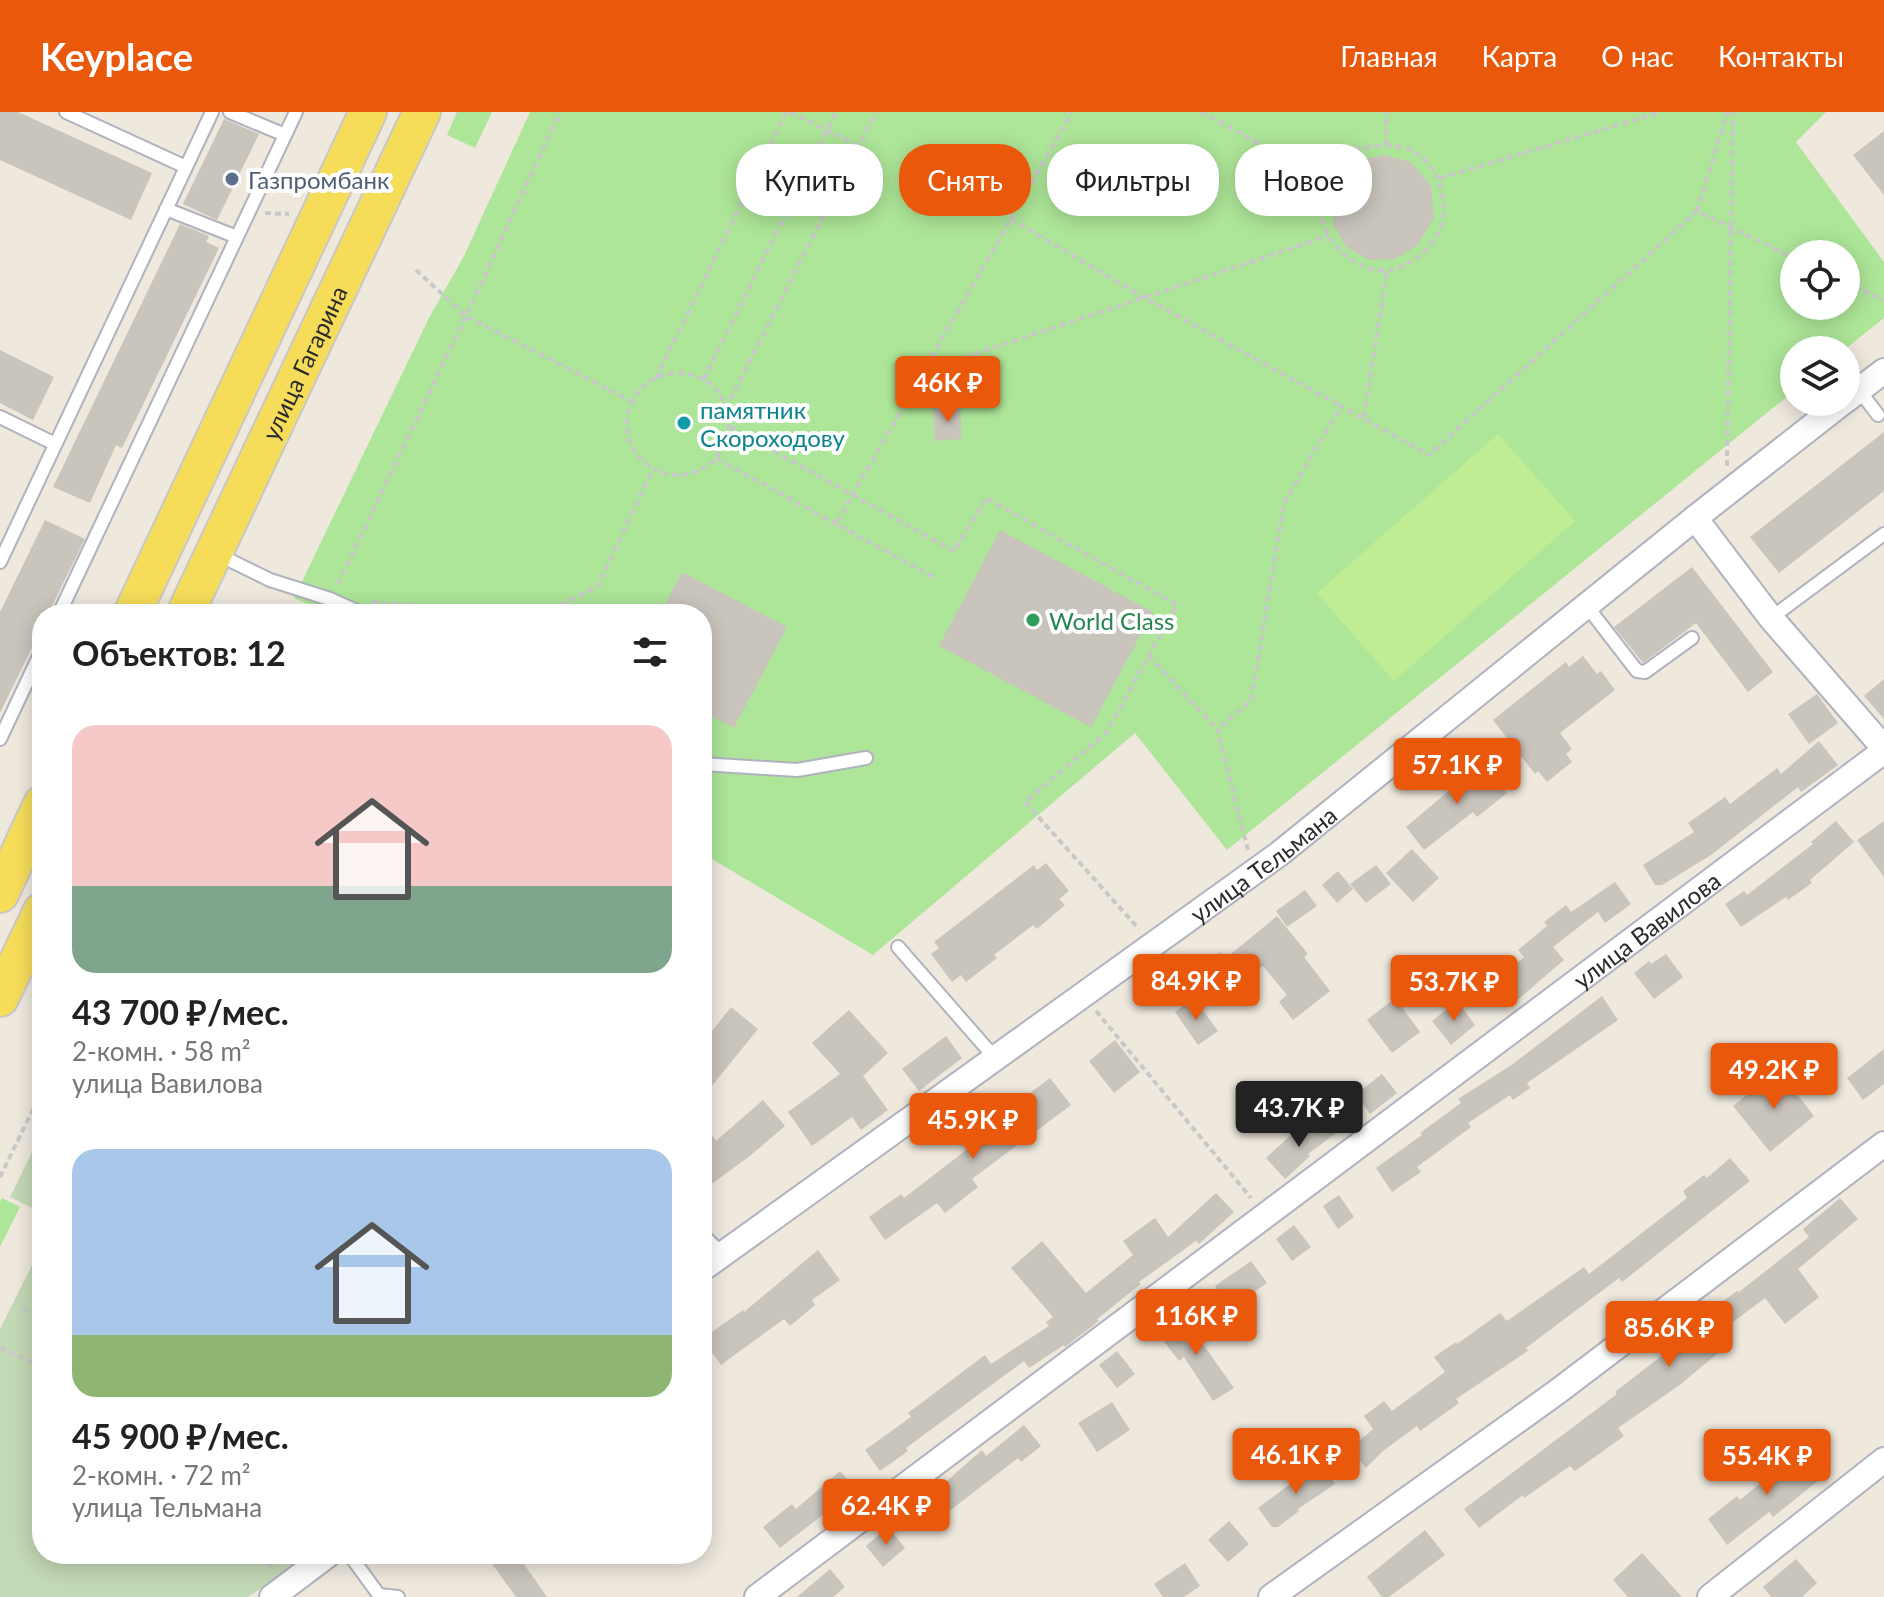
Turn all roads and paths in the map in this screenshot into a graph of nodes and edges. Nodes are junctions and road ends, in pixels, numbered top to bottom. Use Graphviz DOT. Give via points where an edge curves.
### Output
graph roads {
  1 [pos="66,112"];
  2 [pos="212,112"];
  3 [pos="230,112"];
  4 [pos="296,112"];
  5 [pos="368,112"];
  6 [pos="422,112"];
  7 [pos="560,112"];
  8 [pos="788,112"];
  9 [pos="836,112"];
  10 [pos="876,112"];
  11 [pos="1072,112"];
  12 [pos="1201,112"];
  13 [pos="1387,112"];
  14 [pos="1661,112"];
  15 [pos="1727,112"];
  16 [pos="1733,112"];
  17 [pos="827,131"];
  18 [pos="285,135"];
  19 [pos="855,144"];
  20 [pos="860,144"];
  21 [pos="1260,144"];
  22 [pos="1386,145"];
  23 [pos="1372,147"];
  24 [pos="186,167"];
  25 [pos="1440,178"];
  26 [pos="166,209"];
  27 [pos="1697,211"];
  28 [pos="248,213"];
  29 [pos="299,214"];
  30 [pos="823,216"];
  31 [pos="1321,216"];
  32 [pos="1011,219"];
  33 [pos="1731,229"];
  34 [pos="1328,236"];
  35 [pos="237,237"];
  36 [pos="1780,252"];
  37 [pos="416,270"];
  38 [pos="1387,270"];
  39 [pos="1860,289"];
  40 [pos="1143,297"];
  41 [pos="1884,300"];
  42 [pos="466,316"];
  43 [pos="925,371"];
  44 [pos="1884,371"];
  45 [pos="656,378"];
  46 [pos="704,379"];
  47 [pos="1860,389"];
  48 [pos="631,401"];
  49 [pos="1860,404"];
  50 [pos="1341,406"];
  51 [pos="726,408"];
  52 [pos="1878,415"];
  53 [pos="1825,416"];
  54 [pos="0,417"];
  55 [pos="1364,417"];
  56 [pos="730,427"];
  57 [pos="55,444"];
  58 [pos="717,459"];
  59 [pos="652,469"];
  60 [pos="1727,478"];
  61 [pos="853,496"];
  62 [pos="1695,518"];
  63 [pos="837,522"];
  64 [pos="1884,534"];
  65 [pos="214,552"];
  66 [pos="0,562"];
  67 [pos="937,579"];
  68 [pos="330,599"];
  69 [pos="64,604"];
  70 [pos="137,604"];
  71 [pos="190,604"];
  72 [pos="341,604"];
  73 [pos="394,604"];
  74 [pos="563,604"];
  75 [pos="1586,605"];
  76 [pos="1771,618"];
  77 [pos="1692,638"];
  78 [pos="1149,656"];
  79 [pos="32,671"];
  80 [pos="1217,729"];
  81 [pos="0,739"];
  82 [pos="1884,750"];
  83 [pos="866,758"];
  84 [pos="712,765"];
  85 [pos="32,825"];
  86 [pos="1236,858"];
  87 [pos="0,894"];
  88 [pos="1140,931"];
  89 [pos="32,938"];
  90 [pos="898,947"];
  91 [pos="1082,994"];
  92 [pos="0,998"];
  93 [pos="995,1058"];
  94 [pos="32,1111"];
  95 [pos="1884,1144"];
  96 [pos="0,1176"];
  97 [pos="1265,1215"];
  98 [pos="712,1244"];
  99 [pos="722,1254"];
  100 [pos="712,1262"];
  101 [pos="22,1309"];
  102 [pos="32,1310"];
  103 [pos="0,1348"];
  104 [pos="32,1362"];
  105 [pos="1884,1460"];
  106 [pos="317,1564"];
  107 [pos="356,1564"];
  108 [pos="280,1595"];
  109 [pos="398,1597"];
  110 [pos="757,1597"];
  111 [pos="1271,1597"];
  112 [pos="1710,1597"];
  1 -- 24 [label="lane"];
  2 -- 24 [label="lane"];
  3 -- 18 [label="lane"];
  4 -- 18 [label="lane"];
  5 -- 70 [label="main road, улица Гагарина"];
  6 -- 65 [label="main road, улица Гагарина"];
  7 -- 42 [label="path"];
  8 -- 17 [label="path"];
  8 -- 45 [label="path"];
  9 -- 17 [label="path"];
  10 -- 20 [label="path"];
  11 -- 32 [label="path"];
  12 -- 21 [label="path"];
  13 -- 22 [label="path"];
  14 -- 25 [label="path"];
  15 -- 27 [label="path"];
  16 -- 33 [label="path"];
  17 -- 19 [label="path"];
  17 -- 46 [label="path"];
  18 -- 28 [label="lane"];
  22 -- 23 [label="path"];
  22 -- 25 [label="path" via="1415,151"];
  24 -- 26 [label="lane"];
  25 -- 38 [label="path" via="1444,215 1429,248"];
  26 -- 35 [label="lane"];
  26 -- 57 [label="lane"];
  27 -- 33 [label="path"];
  27 -- 55 [label="path" via="1429,455"];
  28 -- 29 [label="path"];
  28 -- 35 [label="lane"];
  30 -- 51 [label="path"];
  31 -- 34 [label="path"];
  32 -- 40 [label="path"];
  32 -- 43 [label="path"];
  33 -- 36 [label="path"];
  33 -- 60 [label="path"];
  34 -- 38 [label="path" via="1342,254 1369,269"];
  34 -- 40 [label="path"];
  35 -- 69 [label="lane"];
  37 -- 42 [label="path"];
  38 -- 55 [label="path"];
  39 -- 41 [label="path"];
  40 -- 43 [label="path"];
  40 -- 50 [label="path"];
  42 -- 48 [label="path"];
  42 -- 68 [label="path"];
  43 -- 61 [label="path"];
  44 -- 47 [label="street, улица Тельмана"];
  45 -- 46 [label="path" via="676,372"];
  45 -- 48 [label="path"];
  46 -- 51 [label="path"];
  48 -- 59 [label="path" via="626,428 634,451"];
  49 -- 52 [label="lane"];
  50 -- 55 [label="path"];
  50 -- 80 [label="path" via="1284,503 1251,701"];
  51 -- 56 [label="path"];
  53 -- 62 [label="street, улица Тельмана"];
  54 -- 57 [label="lane"];
  56 -- 58 [label="path"];
  56 -- 61 [label="path"];
  57 -- 66 [label="lane"];
  58 -- 59 [label="path" via="693,474 676,476"];
  58 -- 63 [label="path"];
  59 -- 74 [label="path" via="598,586"];
  61 -- 63 [label="path"];
  61 -- 78 [label="path" via="954,551 986,498 1177,605"];
  62 -- 75 [label="street, улица Тельмана"];
  62 -- 76 [label="street"];
  63 -- 67 [label="path"];
  64 -- 76 [label="lane"];
  65 -- 68 [label="lane" via="270,580"];
  65 -- 71 [label="main road, улица Гагарина"];
  68 -- 72 [label="lane"];
  68 -- 73 [label="path"];
  75 -- 77 [label="lane" via="1637,671 1645,672"];
  75 -- 91 [label="street, улица Тельмана" via="1279,854"];
  76 -- 82 [label="street"];
  78 -- 80 [label="path"];
  78 -- 88 [label="path" via="1106,733 1025,802"];
  79 -- 81 [label="lane"];
  80 -- 86 [label="path" via="1248,849"];
  82 -- 97 [label="street, улица Вавилова"];
  83 -- 84 [label="lane" via="797,770"];
  85 -- 87 [label="main road"];
  89 -- 92 [label="main road"];
  90 -- 93 [label="lane"];
  91 -- 93 [label="street, улица Тельмана"];
  91 -- 97 [label="path"];
  93 -- 99 [label="street, улица Тельмана"];
  94 -- 96 [label="path"];
  95 -- 111 [label="street" via="1557,1392"];
  97 -- 110 [label="street, улица Вавилова"];
  98 -- 99 [label="lane"];
  99 -- 100 [label="street, улица Тельмана"];
  101 -- 102 [label="path"];
  103 -- 104 [label="path"];
  105 -- 112 [label="street"];
  106 -- 108 [label="street"];
  107 -- 109 [label="lane" via="379,1595"];
}
